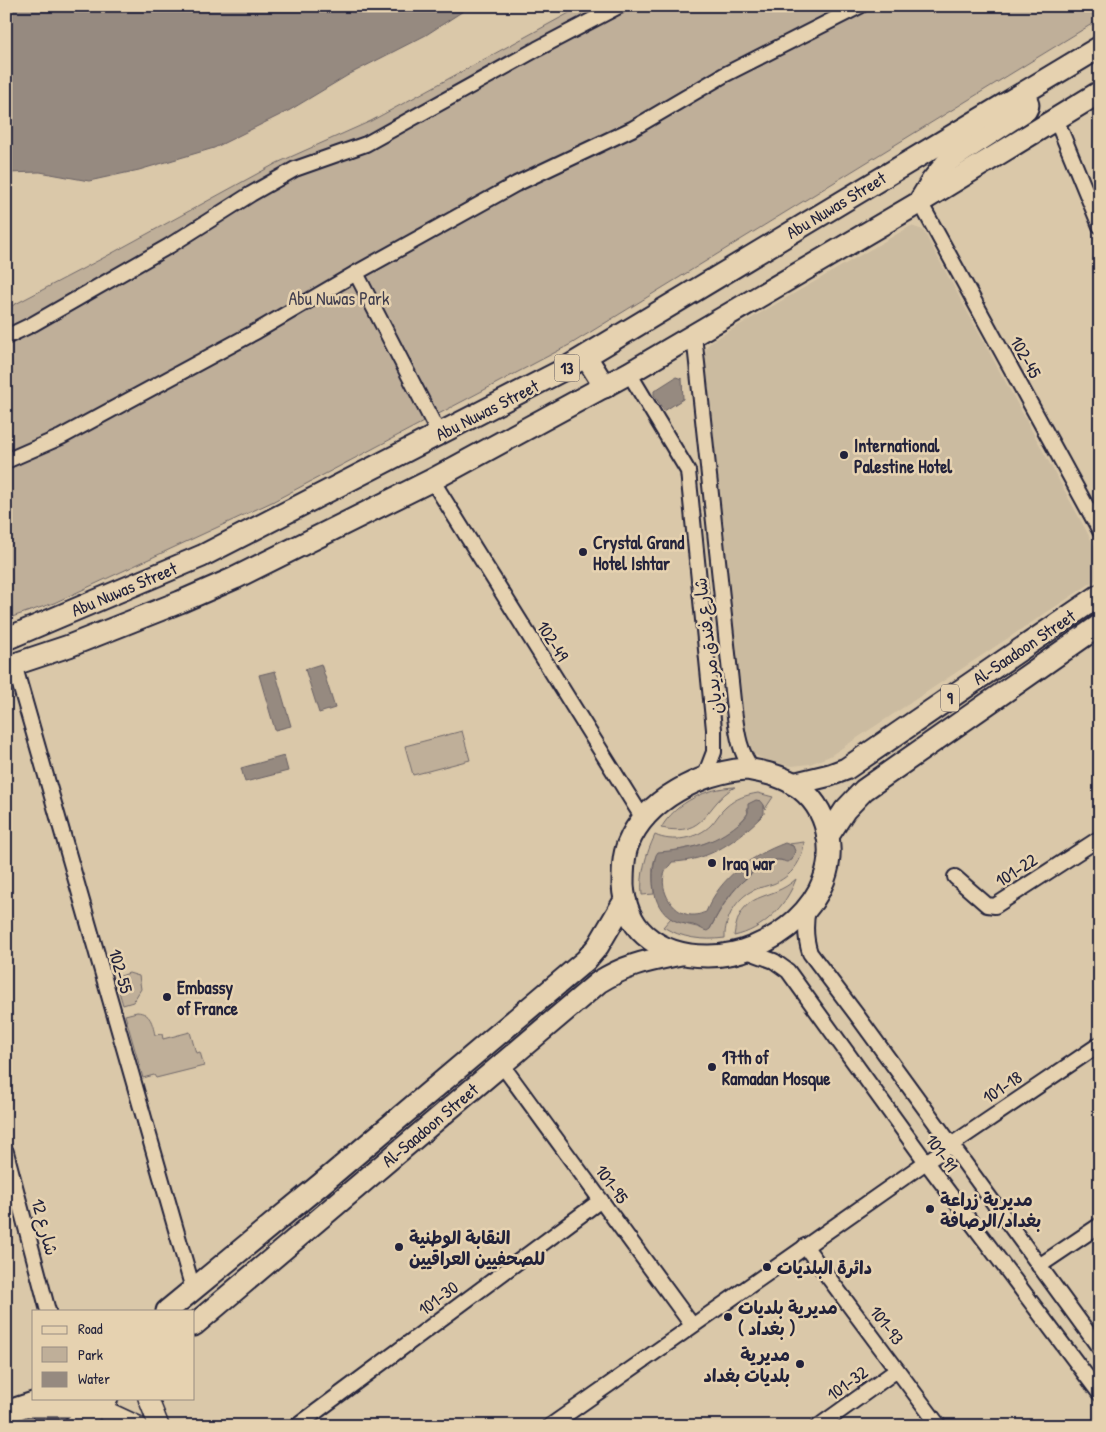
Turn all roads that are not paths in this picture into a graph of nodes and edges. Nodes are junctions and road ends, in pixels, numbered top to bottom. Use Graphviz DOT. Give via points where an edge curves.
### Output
graph roads {
  1 [pos="619,6"];
  2 [pos="860,6"];
  3 [pos="1100,47"];
  4 [pos="1100,92"];
  5 [pos="1019,97"];
  6 [pos="1056,119"];
  7 [pos="920,202"];
  8 [pos="1100,226"];
  9 [pos="356,273"];
  10 [pos="694,335"];
  11 [pos="6,337"];
  12 [pos="586,357"];
  13 [pos="629,373"];
  14 [pos="606,387"];
  15 [pos="439,434"];
  16 [pos="6,461"];
  17 [pos="707,468"];
  18 [pos="688,471"];
  19 [pos="432,480"];
  20 [pos="1100,531"];
  21 [pos="1100,596"];
  22 [pos="1100,625"];
  23 [pos="6,639"];
  24 [pos="728,659"];
  25 [pos="707,662"];
  26 [pos="10,666"];
  27 [pos="753,770"];
  28 [pos="704,778"];
  29 [pos="793,784"];
  30 [pos="644,820"];
  31 [pos="828,836"];
  32 [pos="1100,838"];
  33 [pos="955,878"];
  34 [pos="626,900"];
  35 [pos="808,908"];
  36 [pos="743,950"];
  37 [pos="681,954"];
  38 [pos="1100,1044"];
  39 [pos="502,1065"];
  40 [pos="950,1145"];
  41 [pos="6,1152"];
  42 [pos="926,1162"];
  43 [pos="601,1200"];
  44 [pos="1100,1225"];
  45 [pos="805,1246"];
  46 [pos="1039,1266"];
  47 [pos="193,1289"];
  48 [pos="48,1310"];
  49 [pos="169,1310"];
  50 [pos="195,1324"];
  51 [pos="692,1325"];
  52 [pos="1100,1349"];
  53 [pos="897,1370"];
  54 [pos="1100,1394"];
  55 [pos="41,1400"];
  56 [pos="149,1400"];
  57 [pos="102,1403"];
  58 [pos="11,1408"];
  59 [pos="75,1426"];
  60 [pos="138,1426"];
  61 [pos="159,1426"];
  62 [pos="297,1426"];
  63 [pos="550,1426"];
  64 [pos="819,1426"];
  65 [pos="939,1426"];
  1 -- 11 [label="street" via="366,144 295,169 169,246"];
  2 -- 9 [label="street" via="724,75 632,129 516,184"];
  3 -- 5 [label="main road, Abu Nuwas Street / 13"];
  4 -- 6 [label="main road, Abu Nuwas Street / 13"];
  5 -- 7 [label="main road" via="1028,101 1028,108 948,160"];
  5 -- 12 [label="main road, Abu Nuwas Street / 13"];
  6 -- 7 [label="main road, Abu Nuwas Street / 13"];
  6 -- 8 [label="street"];
  7 -- 10 [label="main road, Abu Nuwas Street / 13"];
  7 -- 20 [label="street, 102-45"];
  9 -- 15 [label="street"];
  9 -- 16 [label="street" via="257,331 61,437"];
  10 -- 13 [label="main road, Abu Nuwas Street / 13"];
  10 -- 17 [label="street, شارع فندق مريديان"];
  12 -- 14 [label="main road"];
  12 -- 15 [label="main road, Abu Nuwas Street / 13"];
  13 -- 14 [label="main road, Abu Nuwas Street / 13"];
  13 -- 18 [label="street"];
  14 -- 19 [label="main road, Abu Nuwas Street / 13"];
  15 -- 23 [label="main road, Abu Nuwas Street / 13" via="209,553"];
  17 -- 18 [label="street"];
  17 -- 24 [label="street, شارع فندق مريديان"];
  18 -- 25 [label="street"];
  19 -- 26 [label="main road, Abu Nuwas Street / 13" via="180,602"];
  19 -- 30 [label="street, 102-49"];
  21 -- 29 [label="main road, Al-Saadoon Street / 9" via="846,769"];
  22 -- 31 [label="main road, Al-Saadoon Street / 9" via="864,790 845,810"];
  24 -- 25 [label="street"];
  24 -- 27 [label="street, شارع فندق مريديان" via="739,742"];
  25 -- 28 [label="street" via="714,752"];
  26 -- 47 [label="street, 102-55"];
  27 -- 28 [label="main road" via="734,770"];
  27 -- 29 [label="main road"];
  28 -- 30 [label="main road" via="672,795"];
  29 -- 31 [label="main road" via="820,811"];
  30 -- 34 [label="main road" via="628,844 623,868"];
  31 -- 35 [label="main road" via="826,873"];
  32 -- 33 [label="street, 101-22" via="995,906 987,905"];
  34 -- 37 [label="main road" via="637,928 658,945"];
  34 -- 47 [label="main road, Al-Saadoon Street" via="586,960"];
  35 -- 36 [label="main road" via="780,934"];
  35 -- 40 [label="street, 101-91" via="806,932 810,953"];
  36 -- 37 [label="main road" via="719,956"];
  36 -- 42 [label="street, 101-91" via="769,958 788,971"];
  37 -- 39 [label="main road, Al-Saadoon Street" via="630,965 614,972 598,982"];
  38 -- 40 [label="street, 101-18"];
  39 -- 43 [label="street, 101-95"];
  39 -- 50 [label="main road, Al-Saadoon Street"];
  40 -- 42 [label="street, 101-18"];
  40 -- 46 [label="street, 101-91"];
  41 -- 48 [label="street, شارع 12"];
  42 -- 45 [label="street, 101-18"];
  42 -- 54 [label="street, 101-91"];
  43 -- 51 [label="street, 101-95"];
  43 -- 62 [label="street, 101-30"];
  44 -- 46 [label="street"];
  45 -- 51 [label="street, 101-18"];
  45 -- 53 [label="street, 101-93"];
  46 -- 52 [label="street, 101-91"];
  47 -- 49 [label="main road, Al-Saadoon Street"];
  51 -- 63 [label="street, 101-18"];
  53 -- 64 [label="street, 101-32"];
  53 -- 65 [label="street, 101-93"];
  55 -- 58 [label="main road"];
  56 -- 61 [label="main road"];
  57 -- 58 [label="main road"];
  57 -- 59 [label="main road"];
  57 -- 60 [label="main road"];
}
